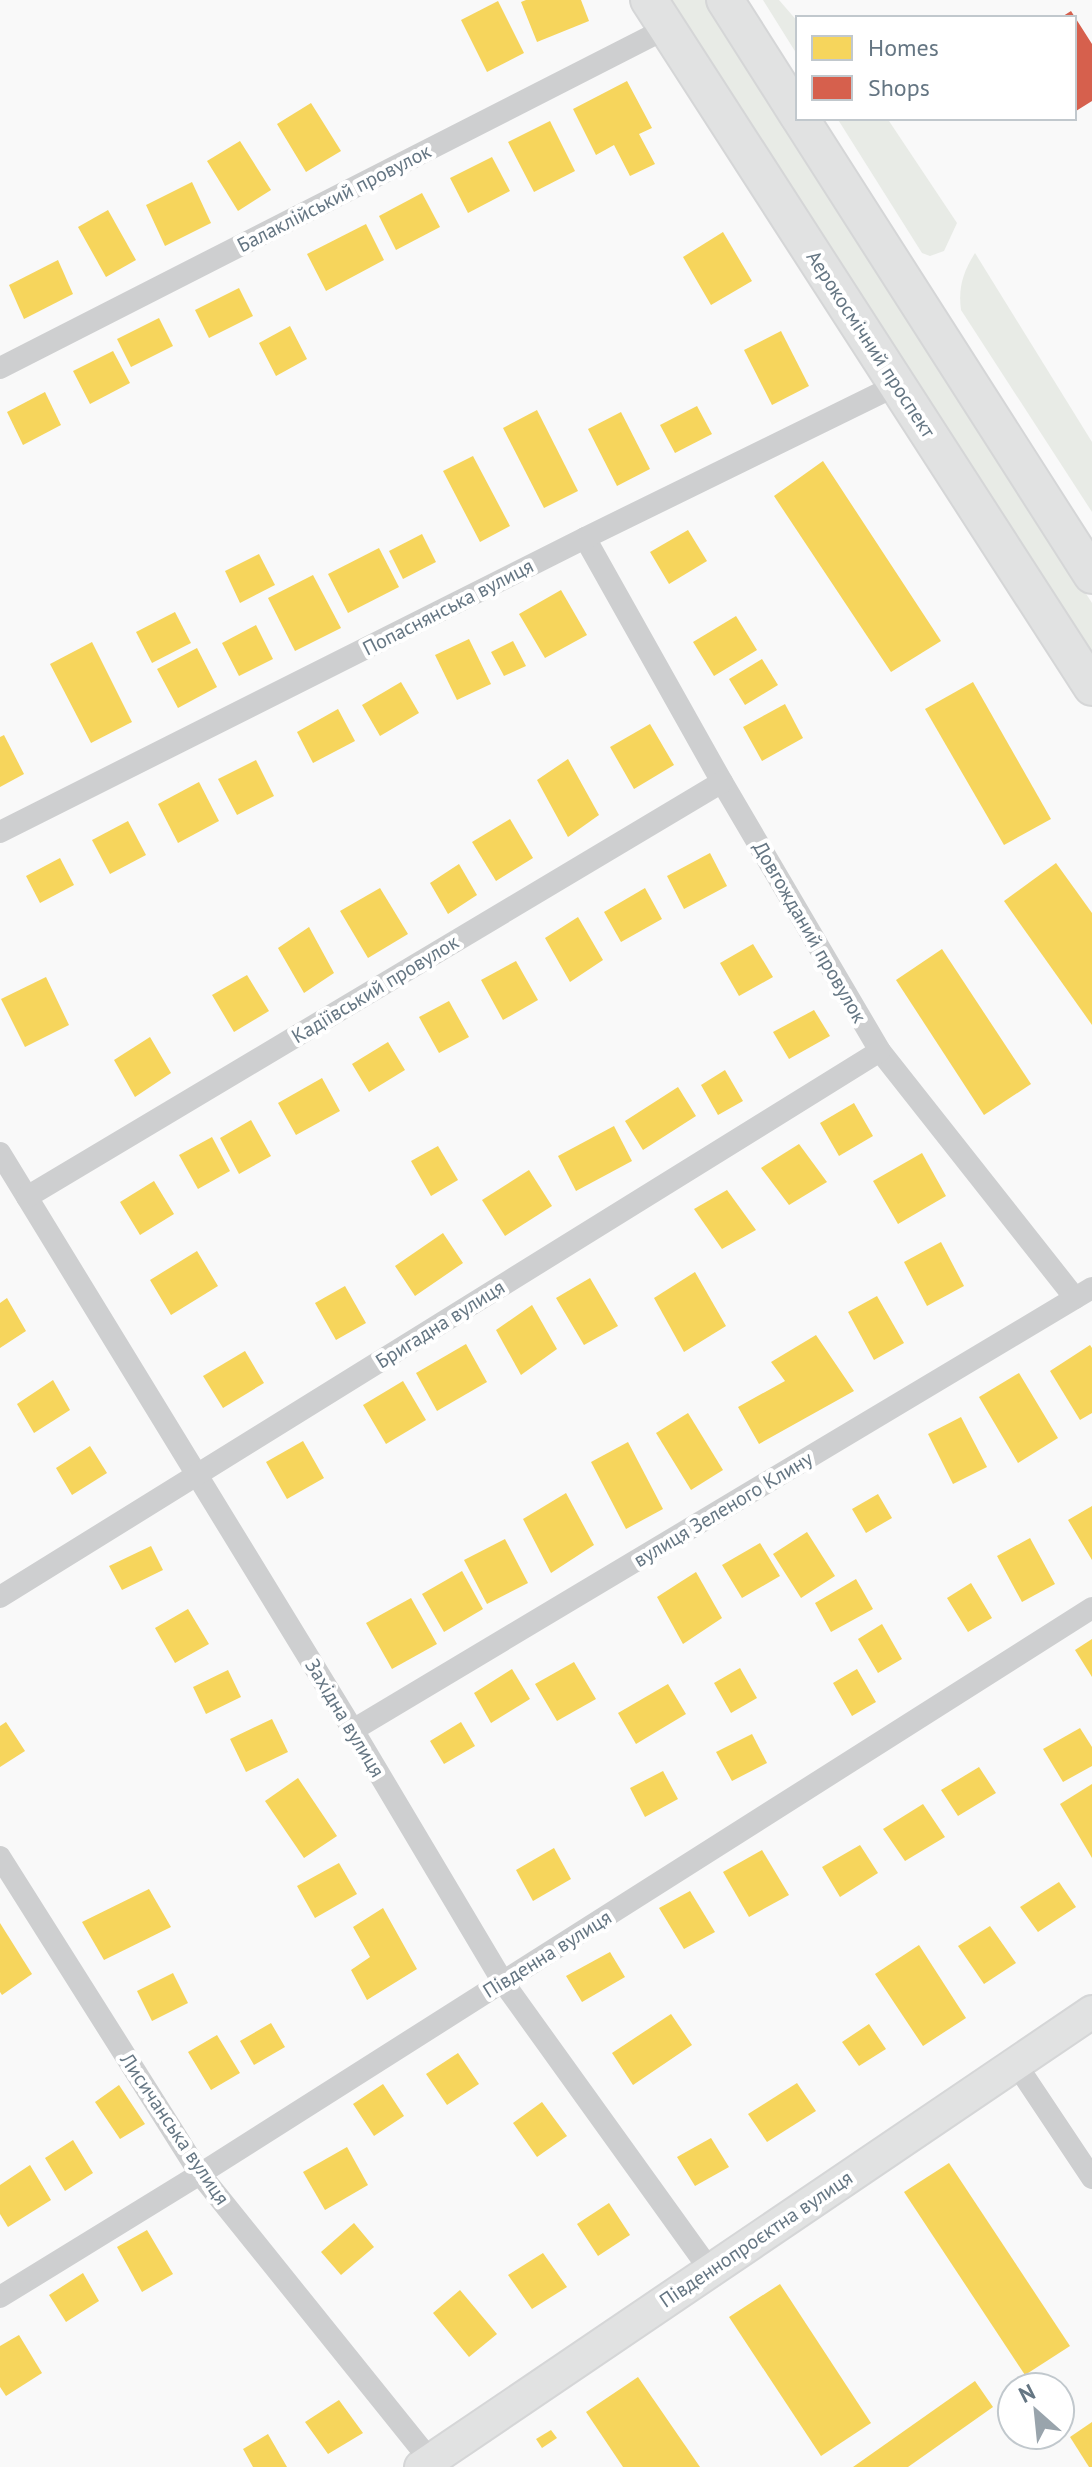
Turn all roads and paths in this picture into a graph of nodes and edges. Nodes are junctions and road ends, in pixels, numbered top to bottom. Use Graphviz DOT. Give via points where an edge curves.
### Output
graph roads {
  1 [pos="725,0"];
  2 [pos="658,14"];
  3 [pos="796,111"];
  4 [pos="802,120"];
  5 [pos="0,368"];
  6 [pos="897,385"];
  7 [pos="585,538"];
  8 [pos="1092,575"];
  9 [pos="1092,687"];
  10 [pos="722,782"];
  11 [pos="0,832"];
  12 [pos="880,1051"];
  13 [pos="0,1153"];
  14 [pos="27,1197"];
  15 [pos="1084,1293"];
  16 [pos="197,1474"];
  17 [pos="0,1597"];
  18 [pos="1092,1608"];
  19 [pos="353,1730"];
  20 [pos="0,1857"];
  21 [pos="9,1891"];
  22 [pos="503,1982"];
  23 [pos="1092,2012"];
  24 [pos="1016,2064"];
  25 [pos="200,2174"];
  26 [pos="1092,2178"];
  27 [pos="710,2270"];
  28 [pos="0,2297"];
  29 [pos="425,2464"];
  1 -- 3 [label="main road"];
  2 -- 5 [label="street, Балаклійський провулок"];
  2 -- 6 [label="main road, Аерокосмічний проспект"];
  4 -- 8 [label="main road"];
  6 -- 7 [label="street, Попаснянська вулиця"];
  6 -- 9 [label="main road, Аерокосмічний проспект"];
  7 -- 10 [label="street, Довгожданий провулок"];
  7 -- 11 [label="street, Попаснянська вулиця"];
  10 -- 12 [label="street, Довгожданий провулок"];
  10 -- 14 [label="street, Кадіївський провулок"];
  12 -- 15 [label="street, Довгожданий провулок"];
  12 -- 16 [label="street, Бригадна вулиця"];
  13 -- 14 [label="street, Західна вулиця"];
  14 -- 16 [label="street, Західна вулиця"];
  15 -- 19 [label="street, вулиця Зеленого Клину"];
  16 -- 17 [label="street, Бригадна вулиця"];
  16 -- 19 [label="street, Західна вулиця"];
  18 -- 22 [label="street, Південна вулиця"];
  19 -- 22 [label="street, Західна вулиця"];
  20 -- 21 [label="street, Лисичанська вулиця"];
  21 -- 25 [label="street, Лисичанська вулиця"];
  22 -- 25 [label="street, Південна вулиця"];
  22 -- 27 [label="street, Західна вулиця"];
  23 -- 24 [label="main road, Південнопроєктна вулиця"];
  24 -- 26 [label="street"];
  24 -- 27 [label="main road, Південнопроєктна вулиця"];
  25 -- 28 [label="street, Південна вулиця"];
  25 -- 29 [label="street, Лисичанська вулиця"];
  27 -- 29 [label="main road, Південнопроєктна вулиця"];
}
